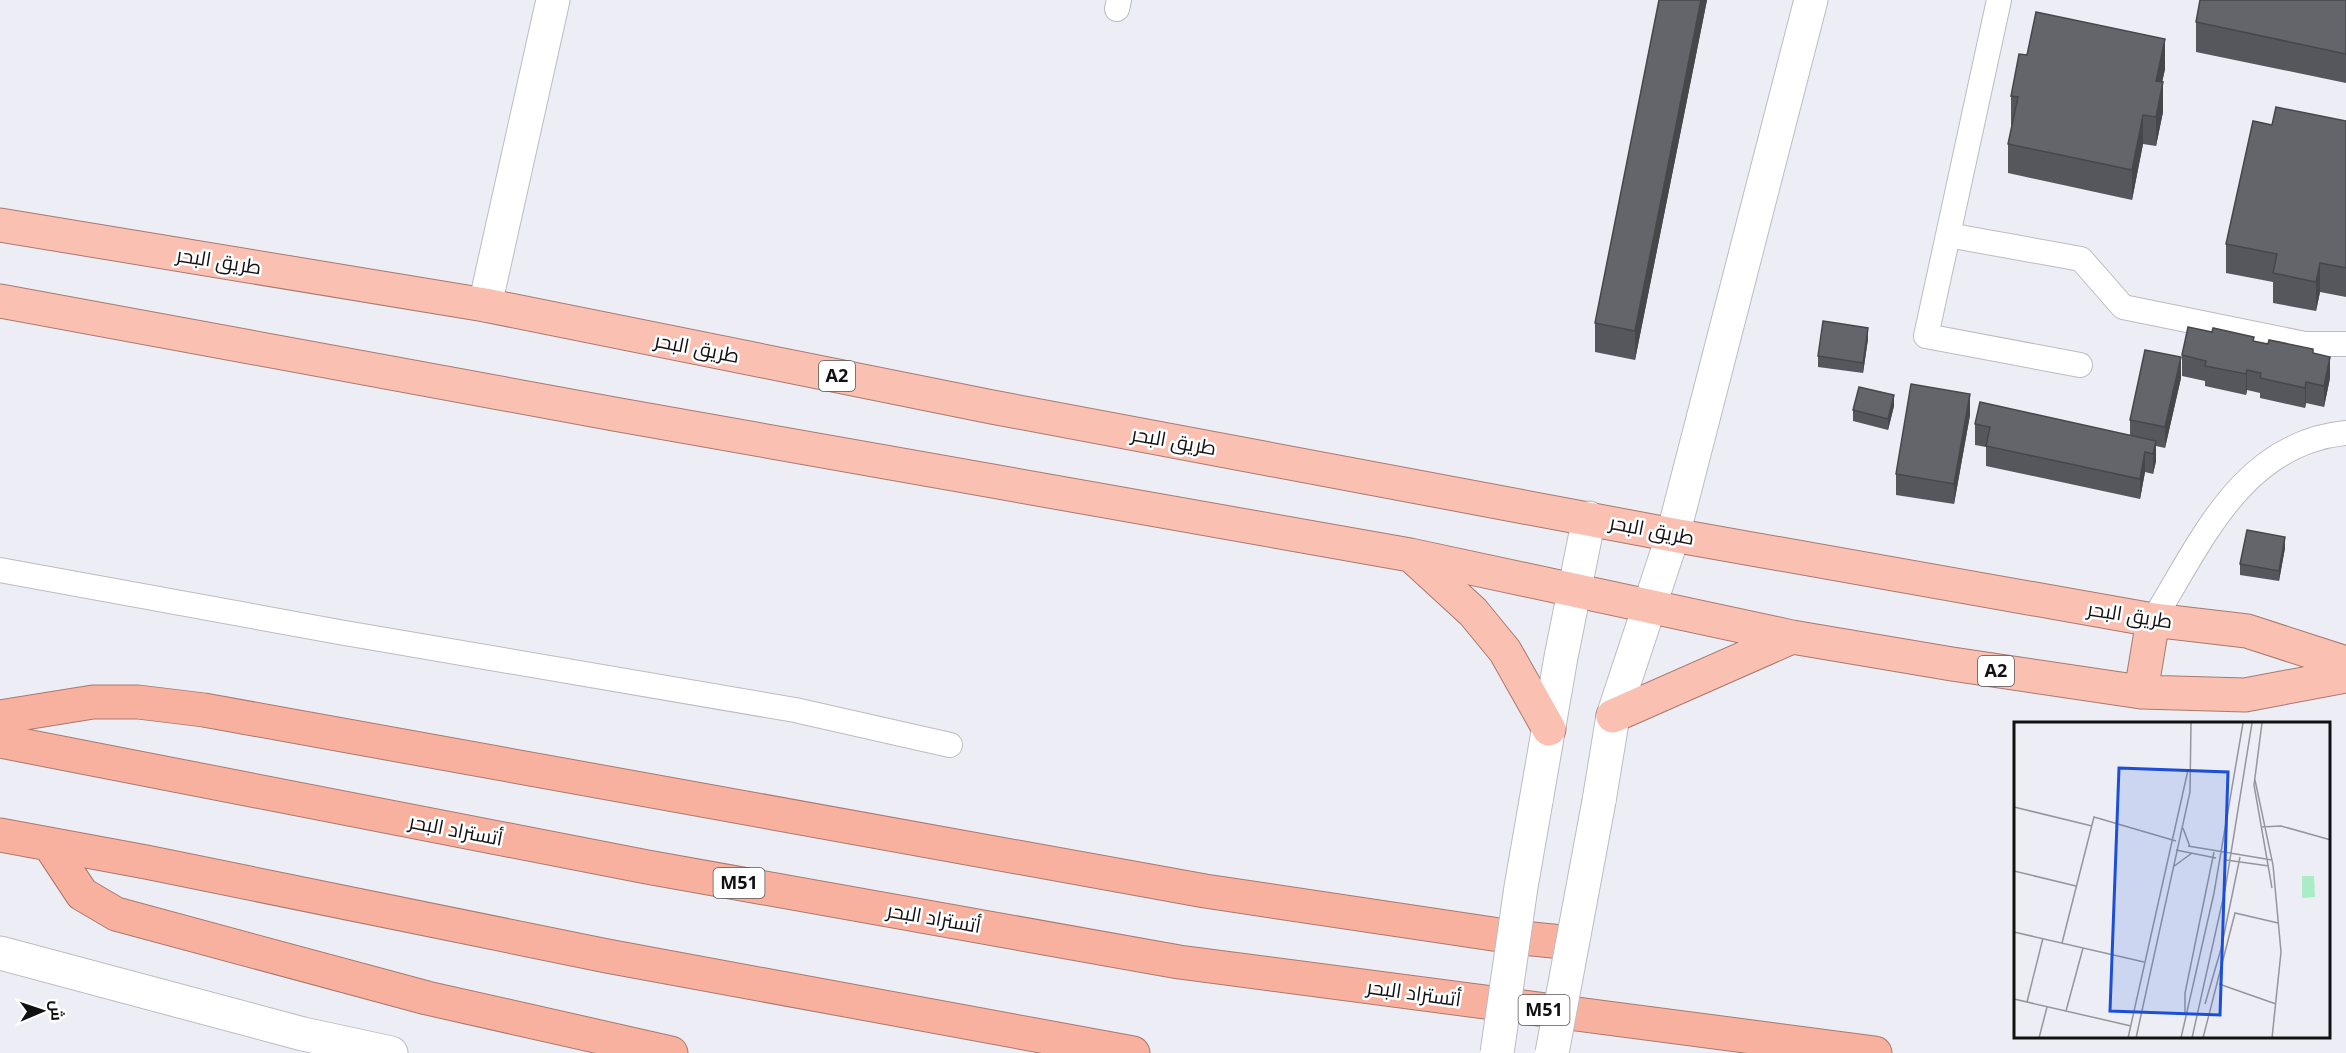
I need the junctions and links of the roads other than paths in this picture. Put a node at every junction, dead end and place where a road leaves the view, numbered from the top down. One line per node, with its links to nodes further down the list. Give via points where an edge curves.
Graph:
1 (553, 0): 7 (street)
2 (1811, 0): 12 (street)
3 (1999, 0): 5 (lane)
4 (0, 225): 7 (highway, طريق البحر / A2)
5 (1948, 235): 8 (lane, via 2081,259 2123,307 2305,344); 9 (lane, via 1926,336)
6 (0, 301): 13 (highway, A2)
7 (485, 305): 11 (highway, طريق البحر / A2, via 992,407)
8 (2346, 344)
9 (2080, 365)
10 (2346, 433): 17 (lane, via 2296,445 2252,474 2223,505)
11 (1589, 518): 12 (highway, طريق البحر / A2); 15 (street)
12 (1673, 535): 16 (street); 17 (highway, طريق البحر / A2)
13 (1410, 555): 15 (highway, A2); 24 (highway, via 1473,612 1504,651)
14 (0, 570): 26 (lane, via 795,710)
15 (1574, 592): 16 (highway, A2); 24 (street)
16 (1649, 607): 18 (highway, A2); 22 (street)
17 (2153, 620): 19 (highway, طريق البحر / A2, via 2247,632); 21 (highway)
18 (1792, 637): 21 (highway, A2); 22 (highway)
19 (2346, 663)
20 (2346, 676): 21 (highway, A2, via 2245,695)
21 (2141, 692)
22 (1612, 716): 30 (street, bridge)
23 (0, 717): 29 (highway, via 93,702 138,702 204,710 1193,889)
24 (1549, 729): 29 (street, bridge)
25 (0, 741): 38 (highway, أتستراد البحر / M51, via 647,867 1179,962)
26 (950, 745)
27 (0, 835): 28 (highway)
28 (49, 844): 34 (highway, via 82,894 116,914 427,998); 35 (highway, via 607,956)
29 (1513, 937): 30 (highway); 36 (street, bridge)
30 (1572, 943): 37 (street, bridge)
31 (0, 953): 32 (street)
32 (300, 1044): 33 (street)
33 (391, 1053)
34 (672, 1053)
35 (1133, 1053)
36 (1497, 1053)
37 (1552, 1053)
38 (1875, 1053)

